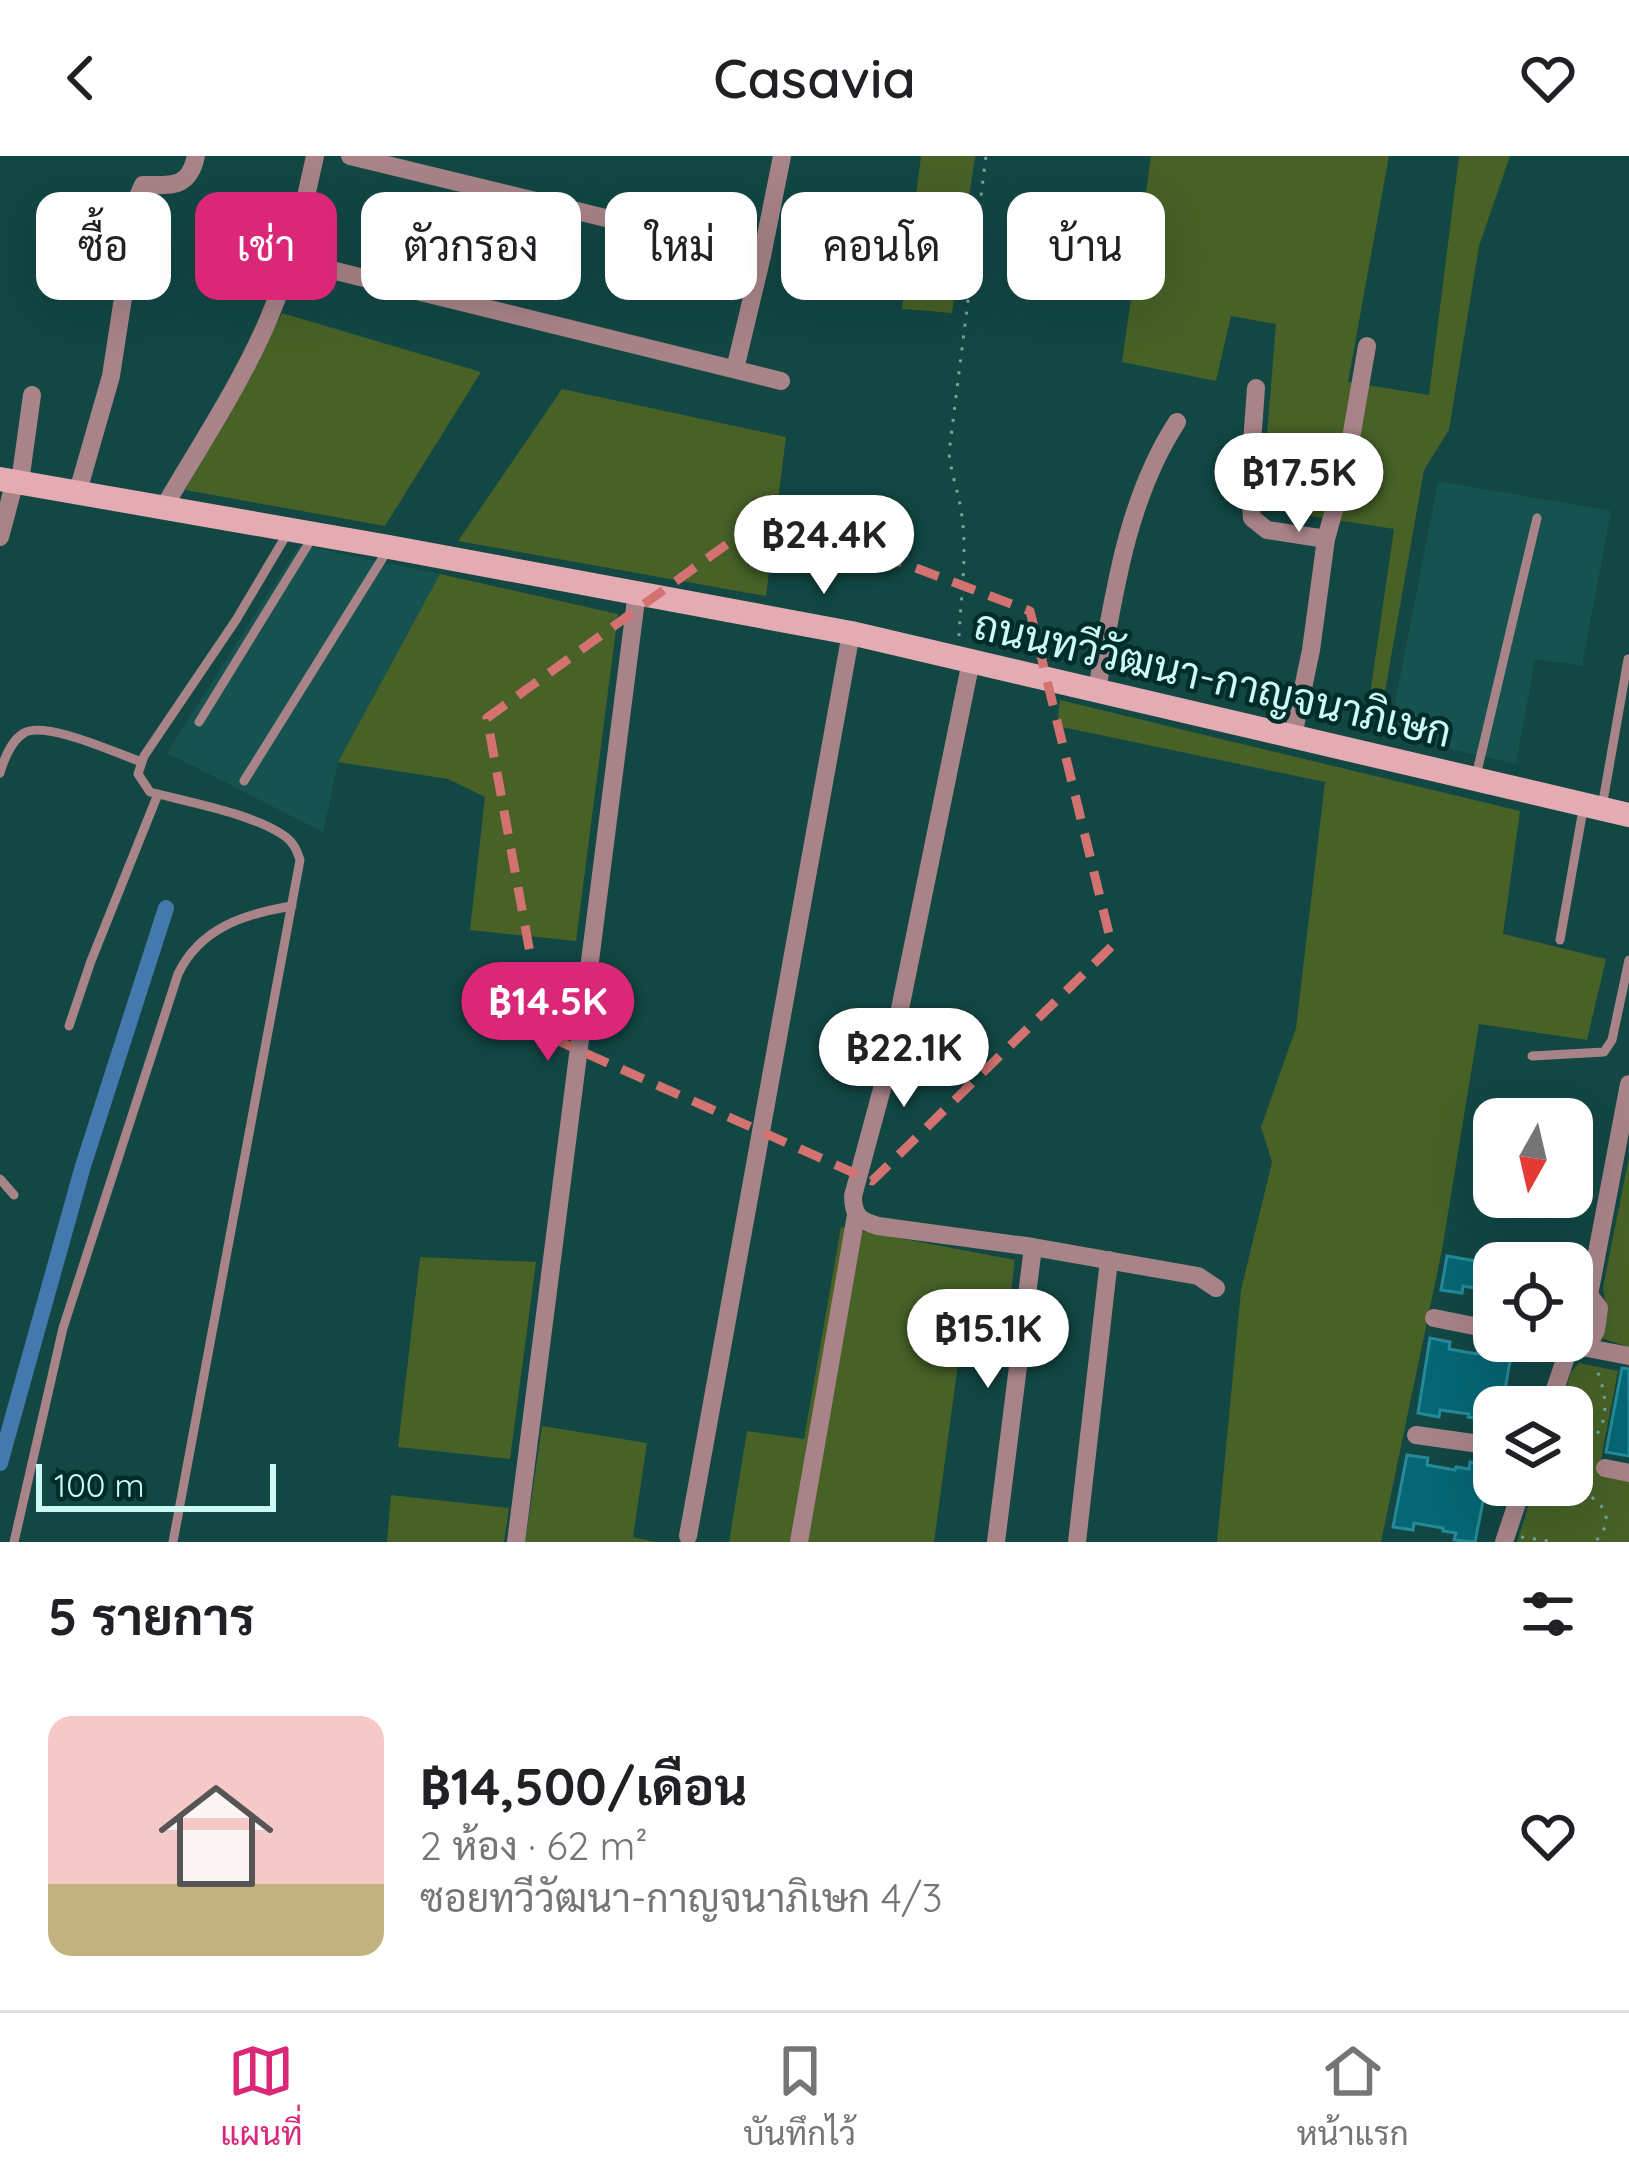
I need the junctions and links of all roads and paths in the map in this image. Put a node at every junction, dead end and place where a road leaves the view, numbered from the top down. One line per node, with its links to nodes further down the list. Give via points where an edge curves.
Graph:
1 (196, 156): 17 (street, via 186,179 143,184 139,194 111,376)
2 (314, 156): 6 (street)
3 (350, 156): 7 (street)
4 (782, 156): 7 (street)
5 (986, 156): 26 (path, via 949,453 962,511)
6 (306, 192)
7 (762, 256): 11 (street)
8 (337, 271): 11 (street)
9 (275, 300): 18 (street, via 252,356)
10 (1367, 346): 22 (street)
11 (734, 368): 12 (street)
12 (781, 381)
13 (1256, 388): 22 (street, via 1252,518 1267,530)
14 (32, 395): 16 (street)
15 (1177, 422): 28 (street, via 1142,485)
16 (12, 481): 17 (street, ถนนทวีวัฒนา-กาญจนาภิเษก); 21 (street)
17 (78, 491): 18 (street, ถนนทวีวัฒนา-กาญจนาภิเษก)
18 (164, 507): 20 (street, ถนนทวีวัฒนา-กาญจนาภิเษก)
19 (1537, 518): 33 (lane)
20 (302, 532): 23 (street, ถนนทวีวัฒนา-กาญจนาภิเษก); 29 (lane); 31 (lane)
21 (0, 537)
22 (1325, 539): 30 (street)
23 (389, 547): 24 (street, ถนนทวีวัฒนา-กาญจนาภิเษก); 34 (lane)
24 (637, 592): 25 (street, ถนนทวีวัฒนา-กาญจนาภิเษก); 69 (street)
25 (850, 633): 26 (street, ถนนทวีวัฒนา-กาญจนาภิเษก); 65 (street)
26 (964, 659): 28 (street, ถนนทวีวัฒนา-กาญจนาภิเษก); 46 (street, via 889,1063 853,1196)
27 (1628, 659): 36 (lane)
28 (1097, 690): 30 (street, ถนนทวีวัฒนา-กาญจนาภิเษก)
29 (199, 722)
30 (1293, 736): 33 (street, ถนนทวีวัฒนา-กาญจนาภิเษก)
31 (142, 762): 32 (lane, via 34,729 20,734); 35 (lane, via 138,774)
32 (0, 772)
33 (1475, 779): 36 (street, ถนนทวีวัฒนา-กาญจนาภิเษก)
34 (244, 781)
35 (158, 794): 38 (lane, via 285,836 300,860); 41 (lane)
36 (1593, 806): 37 (street, ถนนทวีวัฒนา-กาญจนาภิเษก); 39 (lane)
37 (1629, 815)
38 (292, 906): 67 (lane, via 250,913 217,930 188,952 178,974 63,1328); 68 (lane)
39 (1560, 940)
40 (1629, 960): 42 (lane, via 1604,1052)
41 (69, 1026)
42 (1532, 1056)
43 (1629, 1084): 47 (street)
44 (0, 1179): 45 (lane)
45 (14, 1195)
46 (856, 1215): 48 (street, via 878,1226); 70 (street)
47 (1593, 1245)
48 (1033, 1247): 49 (street); 71 (street)
49 (1109, 1260): 50 (street, via 1198,1276); 72 (street)
50 (1216, 1288)
51 (1593, 1305): 54 (street)
52 (1434, 1318): 53 (street)
53 (1473, 1326)
54 (1593, 1331)
55 (1593, 1350): 56 (street)
56 (1629, 1357)
57 (1585, 1362): 59 (path, via 1600,1376 1605,1397)
58 (1416, 1435): 60 (street)
59 (1593, 1440)
60 (1473, 1444)
61 (1605, 1468): 62 (street)
62 (1629, 1473)
63 (1593, 1496): 74 (path, via 1606,1521)
64 (1516, 1506): 66 (street)
65 (688, 1536)
66 (1506, 1538): 73 (path)
67 (14, 1542)
68 (173, 1542)
69 (515, 1542)
70 (799, 1542)
71 (996, 1542)
72 (1077, 1542)
73 (1555, 1542)
74 (1594, 1542)

